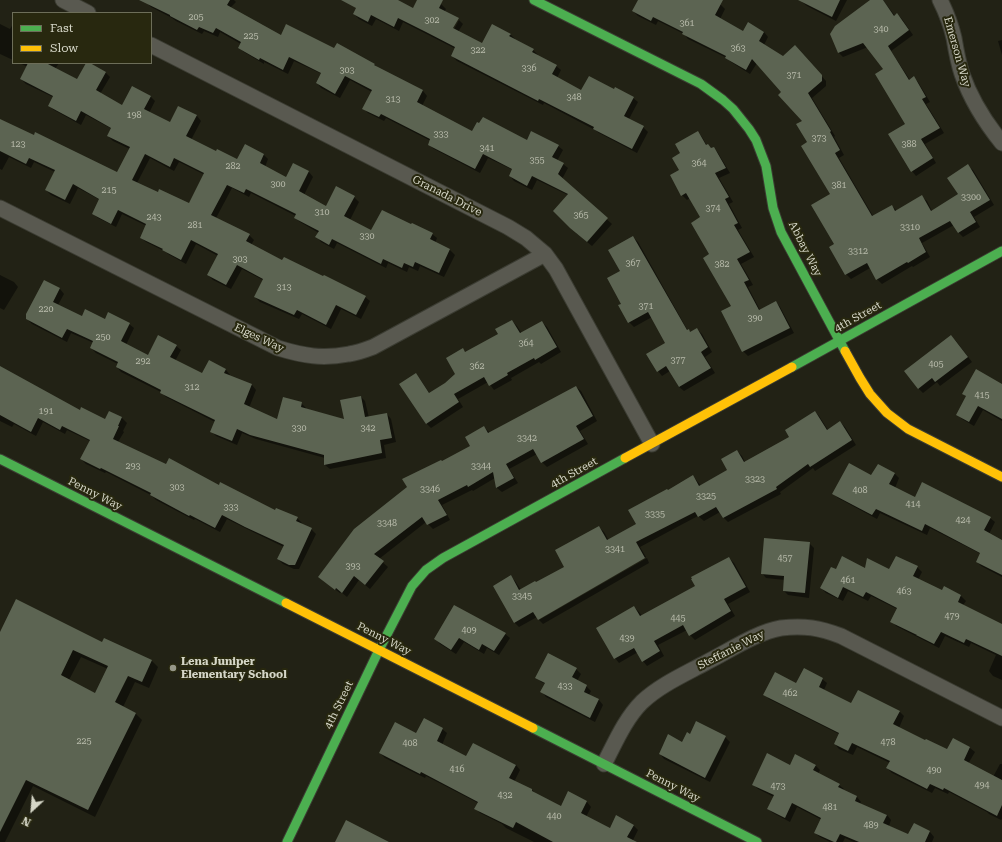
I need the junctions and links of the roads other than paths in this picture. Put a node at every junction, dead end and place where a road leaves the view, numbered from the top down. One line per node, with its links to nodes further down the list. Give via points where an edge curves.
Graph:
1 (63, 0): 4 (street)
2 (534, 0): 10 (street, Abbay Way, via 701,84 731,106 759,145 767,167 773,208 781,232)
3 (940, 0): 6 (street, Emerson Way, via 972,98)
4 (86, 12)
5 (152, 46): 9 (street, Granada Drive, via 508,227)
6 (1002, 143)
7 (0, 208): 9 (street, Elges Way, via 278,348 300,355 326,357 351,354 373,347)
8 (1002, 251): 10 (street, 4th Street)
9 (545, 254): 11 (street, Granada Drive, via 556,269)
10 (840, 341): 11 (street, 4th Street); 13 (street, Abbay Way, via 870,394 887,413 908,429)
11 (652, 444): 14 (street, 4th Street, via 443,558 426,570 412,586)
12 (0, 459): 14 (street, Penny Way)
13 (1002, 477)
14 (379, 650): 16 (street, Penny Way); 17 (street, 4th Street)
15 (1002, 718): 16 (street, Steffanie Way, via 841,636 822,629 802,626 780,628 759,634 661,687 642,702 628,720)
16 (604, 764): 18 (street, Penny Way)
17 (287, 842)
18 (757, 842)

